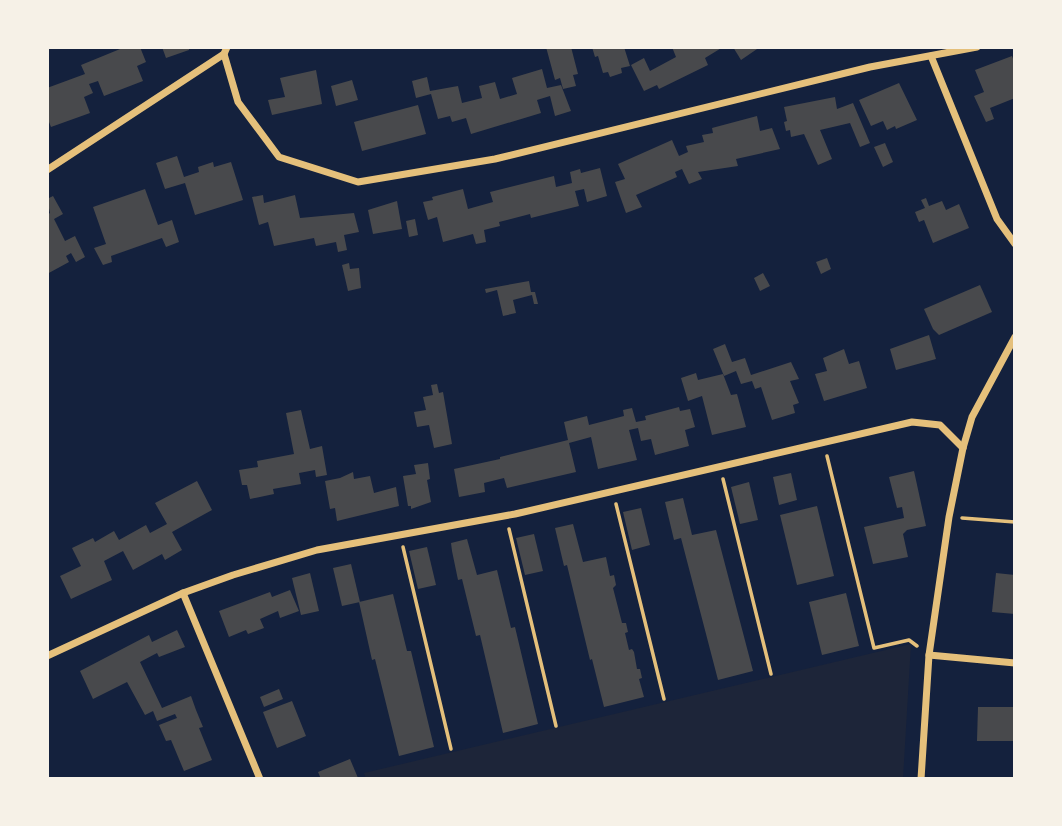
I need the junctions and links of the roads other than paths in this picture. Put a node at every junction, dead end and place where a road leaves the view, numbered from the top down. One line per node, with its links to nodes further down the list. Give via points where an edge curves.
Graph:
1 (977, 47): 3 (street)
2 (226, 51): 3 (street, via 238,102 279,157 358,182 495,159); 4 (street)
3 (931, 56): 5 (street, via 998,219)
4 (47, 170)
5 (1015, 244)
6 (1015, 337): 7 (street, via 972,417)
7 (963, 448): 8 (street, via 940,425 912,422 506,516 317,550); 9 (street)
8 (183, 593): 10 (street); 12 (street)
9 (929, 655): 11 (street); 13 (street)
10 (47, 656)
11 (1015, 663)
12 (260, 779)
13 (921, 779)

